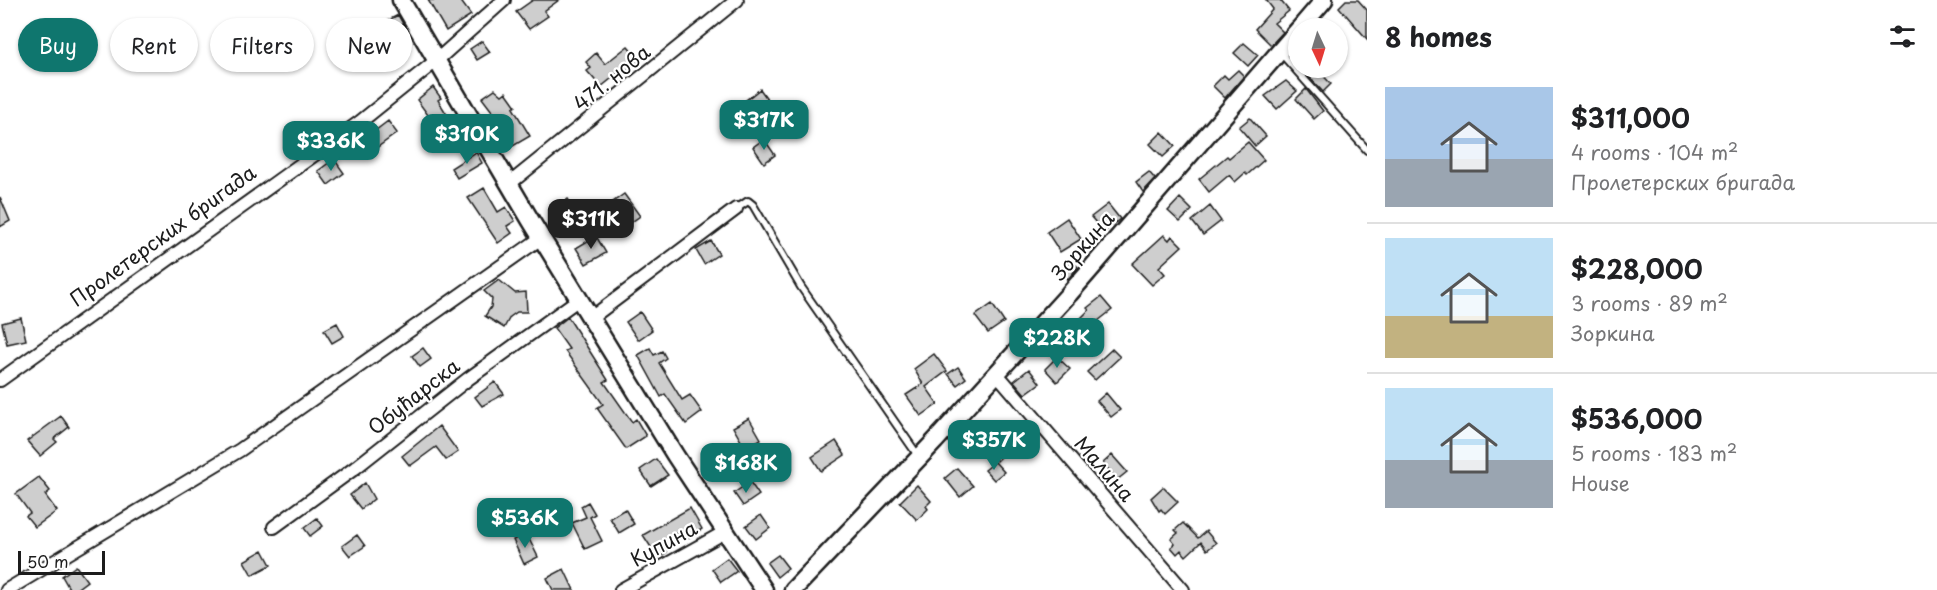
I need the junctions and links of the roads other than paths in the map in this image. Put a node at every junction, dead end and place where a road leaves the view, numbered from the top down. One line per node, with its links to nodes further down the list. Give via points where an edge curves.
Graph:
1 (401, 0): 8 (street)
2 (504, 0): 8 (street, Пролетерских бригада)
3 (737, 0): 10 (street, 471. нова)
4 (1324, 0): 5 (street, Зоркина)
5 (1308, 18)
6 (1288, 42): 7 (street, Зоркина)
7 (1280, 52): 9 (lane); 15 (street, Зоркина)
8 (437, 60): 10 (street); 16 (street, Пролетерских бригада, via 360,122)
9 (1367, 150)
10 (509, 184): 12 (street)
11 (736, 209): 14 (street); 17 (lane, via 748,201 753,205 801,287)
12 (541, 238): 13 (street); 20 (street, via 240,450)
13 (579, 299): 14 (street); 18 (street, Обућарска)
14 (591, 318): 19 (street)
15 (997, 374): 17 (street, Зоркина); 24 (street, Малина)
16 (0, 380)
17 (920, 458): 23 (street, Зоркина)
18 (274, 527)
19 (726, 532): 21 (street, Купина); 22 (street)
20 (7, 590)
21 (621, 590)
22 (764, 590)
23 (793, 590)
24 (1183, 590)

